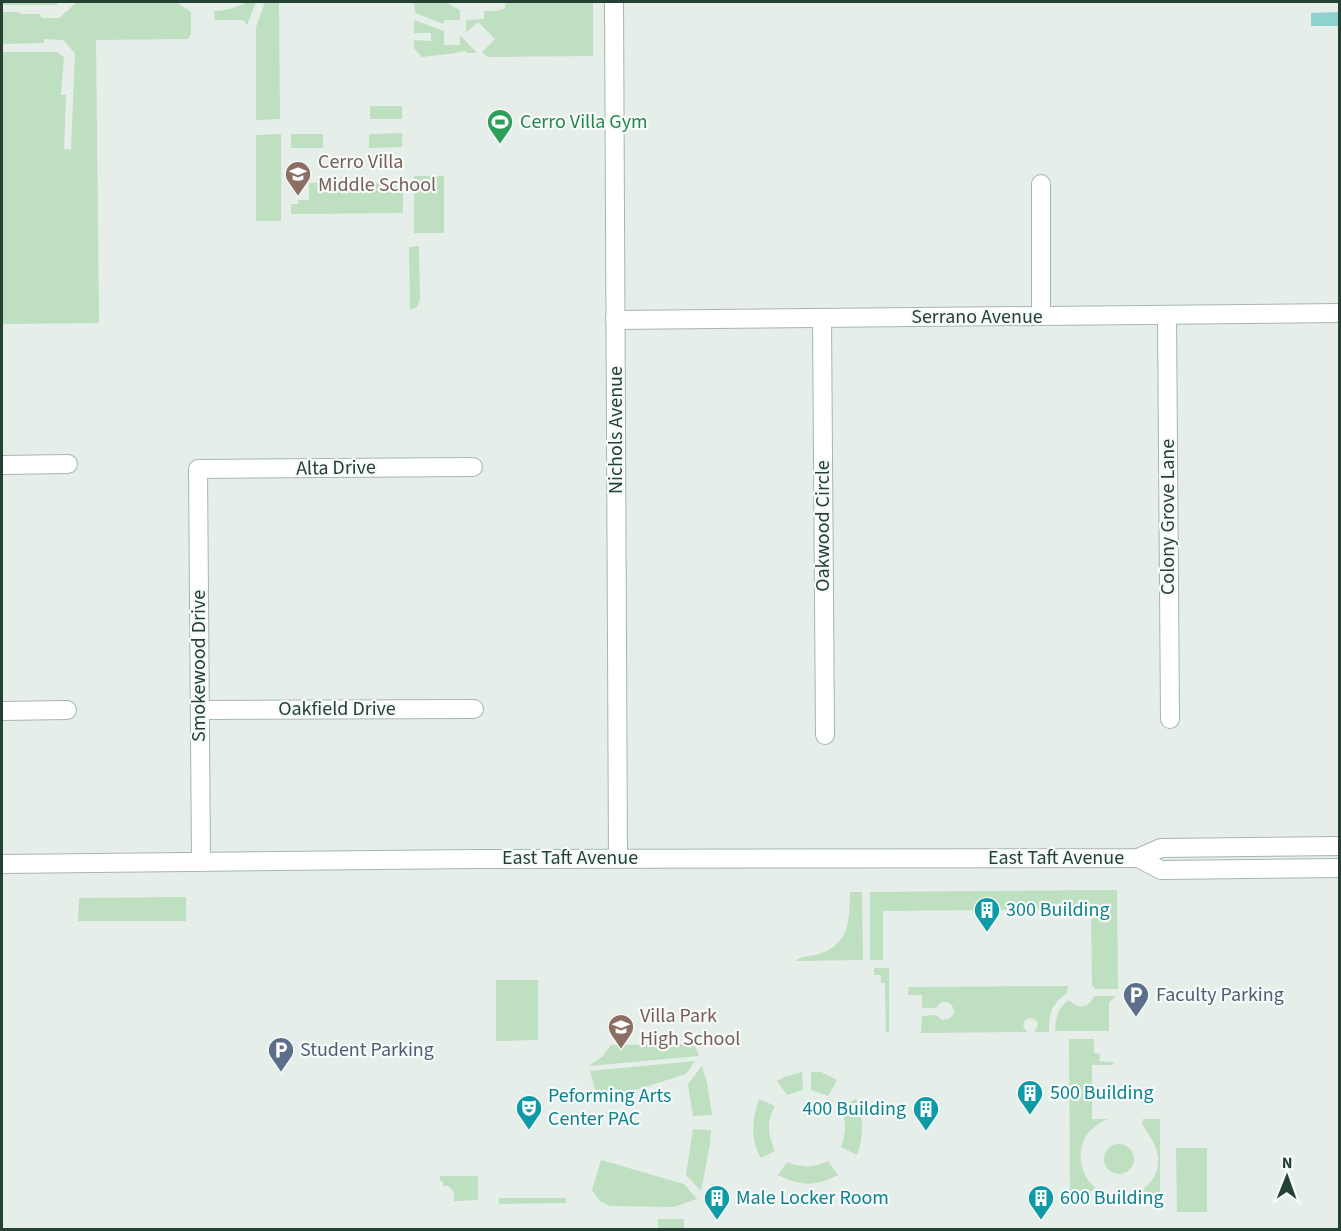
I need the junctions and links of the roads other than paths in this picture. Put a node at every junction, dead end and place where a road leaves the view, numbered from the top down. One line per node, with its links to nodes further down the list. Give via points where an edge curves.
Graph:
1 (614, 2): 7 (street, Nichols Avenue)
2 (1041, 184): 5 (street)
3 (1340, 313): 4 (street, Serrano Avenue)
4 (1167, 315): 5 (street, Serrano Avenue); 16 (street, Colony Grove Lane)
5 (1041, 316): 6 (street, Serrano Avenue)
6 (822, 318): 7 (street, Serrano Avenue); 17 (street, Oakwood Circle)
7 (615, 320): 19 (street, Nichols Avenue)
8 (68, 464): 9 (street)
9 (2, 465)
10 (473, 467): 11 (street, Alta Drive)
11 (198, 469): 14 (street, Smokewood Drive)
12 (474, 709): 14 (street, Oakfield Drive)
13 (67, 710): 15 (street)
14 (200, 710): 21 (street, Smokewood Drive)
15 (2, 711)
16 (1170, 719)
17 (825, 735)
18 (1340, 846): 20 (street, East Taft Avenue, via 1161,848)
19 (618, 858): 20 (street, East Taft Avenue); 21 (street, East Taft Avenue)
20 (1138, 858): 23 (street, East Taft Avenue, via 1161,870)
21 (201, 862): 22 (street, East Taft Avenue)
22 (2, 864)
23 (1340, 868)

